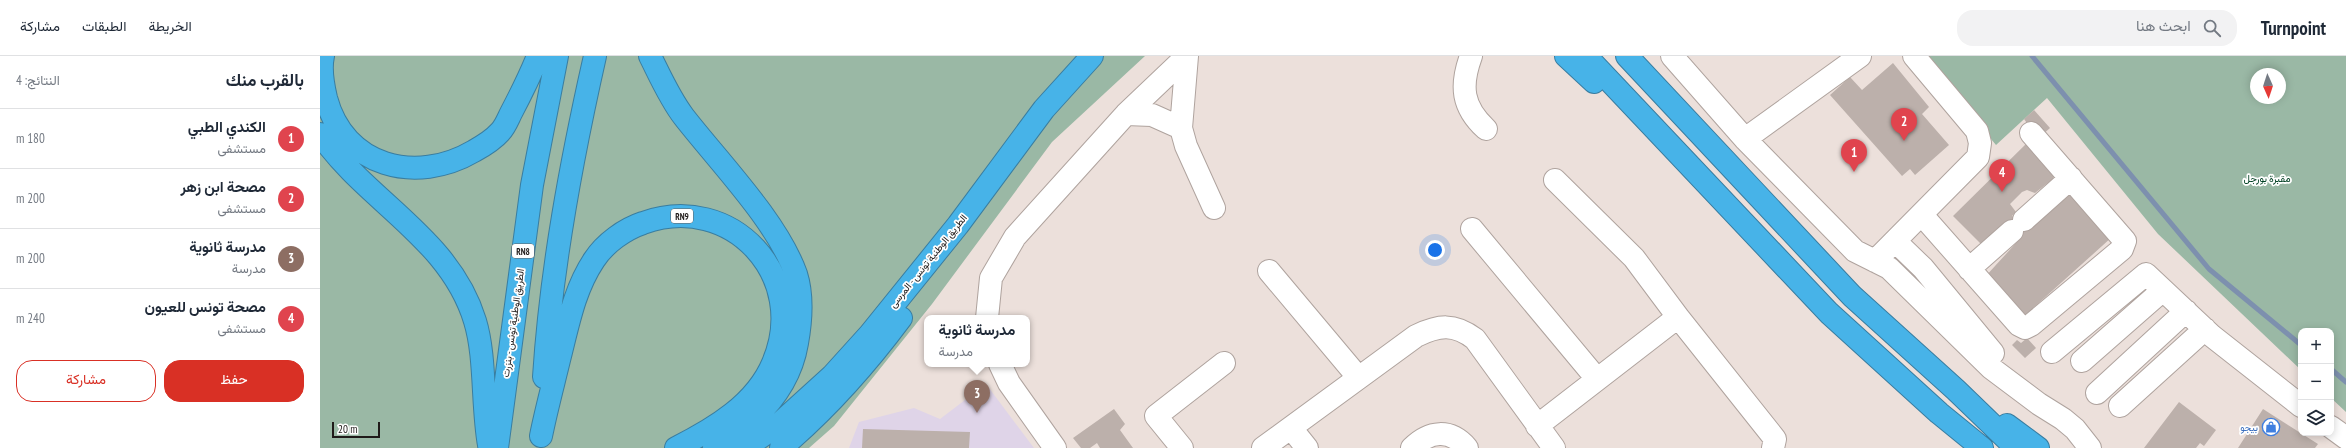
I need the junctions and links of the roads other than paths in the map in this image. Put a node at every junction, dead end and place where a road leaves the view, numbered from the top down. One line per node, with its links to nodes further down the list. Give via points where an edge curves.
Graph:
1 (323, 56): 2 (highway, via 324,88 329,109 341,132 360,151 405,169 435,168 466,156 501,131 526,86)
2 (538, 56)
3 (558, 56): 58 (highway, الطريق الوطنية تونس - بنزرت / RN8, via 532,185)
4 (595, 56): 55 (highway, via 567,193 552,293)
5 (650, 56): 60 (highway, via 683,115 784,248 796,275 801,304 800,331 795,357 784,383 770,403 751,422)
6 (1092, 56): 28 (highway, الطريق الوطنية تونس - المرسى, via 1027,131)
7 (1187, 56): 17 (street); 18 (street)
8 (1470, 56): 19 (street, via 1464,86 1467,106 1474,118)
9 (1566, 56): 23 (highway, via 1652,137)
10 (1586, 56): 23 (highway)
11 (1627, 56): 16 (highway)
12 (1645, 56): 16 (highway)
13 (1672, 56): 22 (street)
14 (1860, 56): 22 (street)
15 (1914, 56): 27 (street, via 1977,131 1980,143 1978,157)
16 (1666, 97): 45 (highway, via 1852,296)
17 (1126, 114): 18 (street, via 1152,116); 36 (street, via 1015,237 991,278)
18 (1181, 128): 26 (street, via 1186,146)
19 (1486, 129)
20 (2031, 133): 24 (street)
21 (320, 134): 57 (highway, via 334,155 425,239 444,260 464,291 475,322)
22 (1745, 139): 31 (street, via 1855,251)
23 (1696, 171): 50 (highway, via 1829,313)
24 (2071, 178): 32 (street); 32 (street, via 2124,238 2125,244 2122,249 2028,327 2019,325)
25 (1555, 180): 37 (street, via 1634,258)
26 (1214, 208)
27 (1922, 216): 30 (street); 32 (street)
28 (958, 225): 61 (highway, الطريق الوطنية تونس - المرسى, via 870,334 832,376 778,425); 62 (highway, via 917,296 881,345 844,388)
29 (1472, 229): 44 (street)
30 (1896, 242): 31 (street); 47 (street, via 1922,268)
31 (1875, 261): 47 (street, via 1889,268 1991,368)
32 (1969, 269)
33 (1269, 271): 43 (street)
34 (2163, 290): 35 (street); 39 (street, via 2146,274); 40 (street)
35 (2186, 311): 38 (street); 46 (street)
36 (987, 315)
37 (1678, 317): 44 (street); 70 (street, via 1775,439)
38 (2205, 329): 48 (street); 49 (street)
39 (2052, 352)
40 (2082, 362)
41 (1224, 364): 64 (street, via 1156,416)
42 (1002, 367): 63 (street)
43 (1358, 377): 51 (street, via 1429,329 1462,329 1475,339); 52 (street)
44 (1597, 379): 51 (street)
45 (1956, 390): 73 (highway); 74 (highway)
46 (2097, 393)
47 (2026, 394): 56 (street, via 2063,418)
48 (2298, 404)
49 (2120, 406)
50 (1939, 413): 71 (highway); 72 (highway)
51 (1537, 426): 69 (street)
52 (1291, 428): 65 (street); 66 (street)
53 (2334, 429): 54 (street)
54 (2346, 438)
55 (540, 442): 59 (highway, RN9, via 566,329 579,288 594,258 612,240 632,227 656,218 680,215 708,218 745,237 760,253 772,274 779,295 781,317 780,339 773,363 760,386 718,425)
56 (2085, 445)
57 (490, 448)
58 (497, 448)
59 (676, 448)
60 (714, 448)
61 (745, 448)
62 (781, 448)
63 (1054, 448)
64 (1182, 448)
65 (1263, 448)
66 (1307, 448)
67 (1412, 448): 68 (street, via 1422,438 1441,433 1452,435)
68 (1467, 448)
69 (1554, 448)
70 (1773, 448)
71 (1966, 448)
72 (1982, 448)
73 (2016, 448)
74 (2038, 448)

